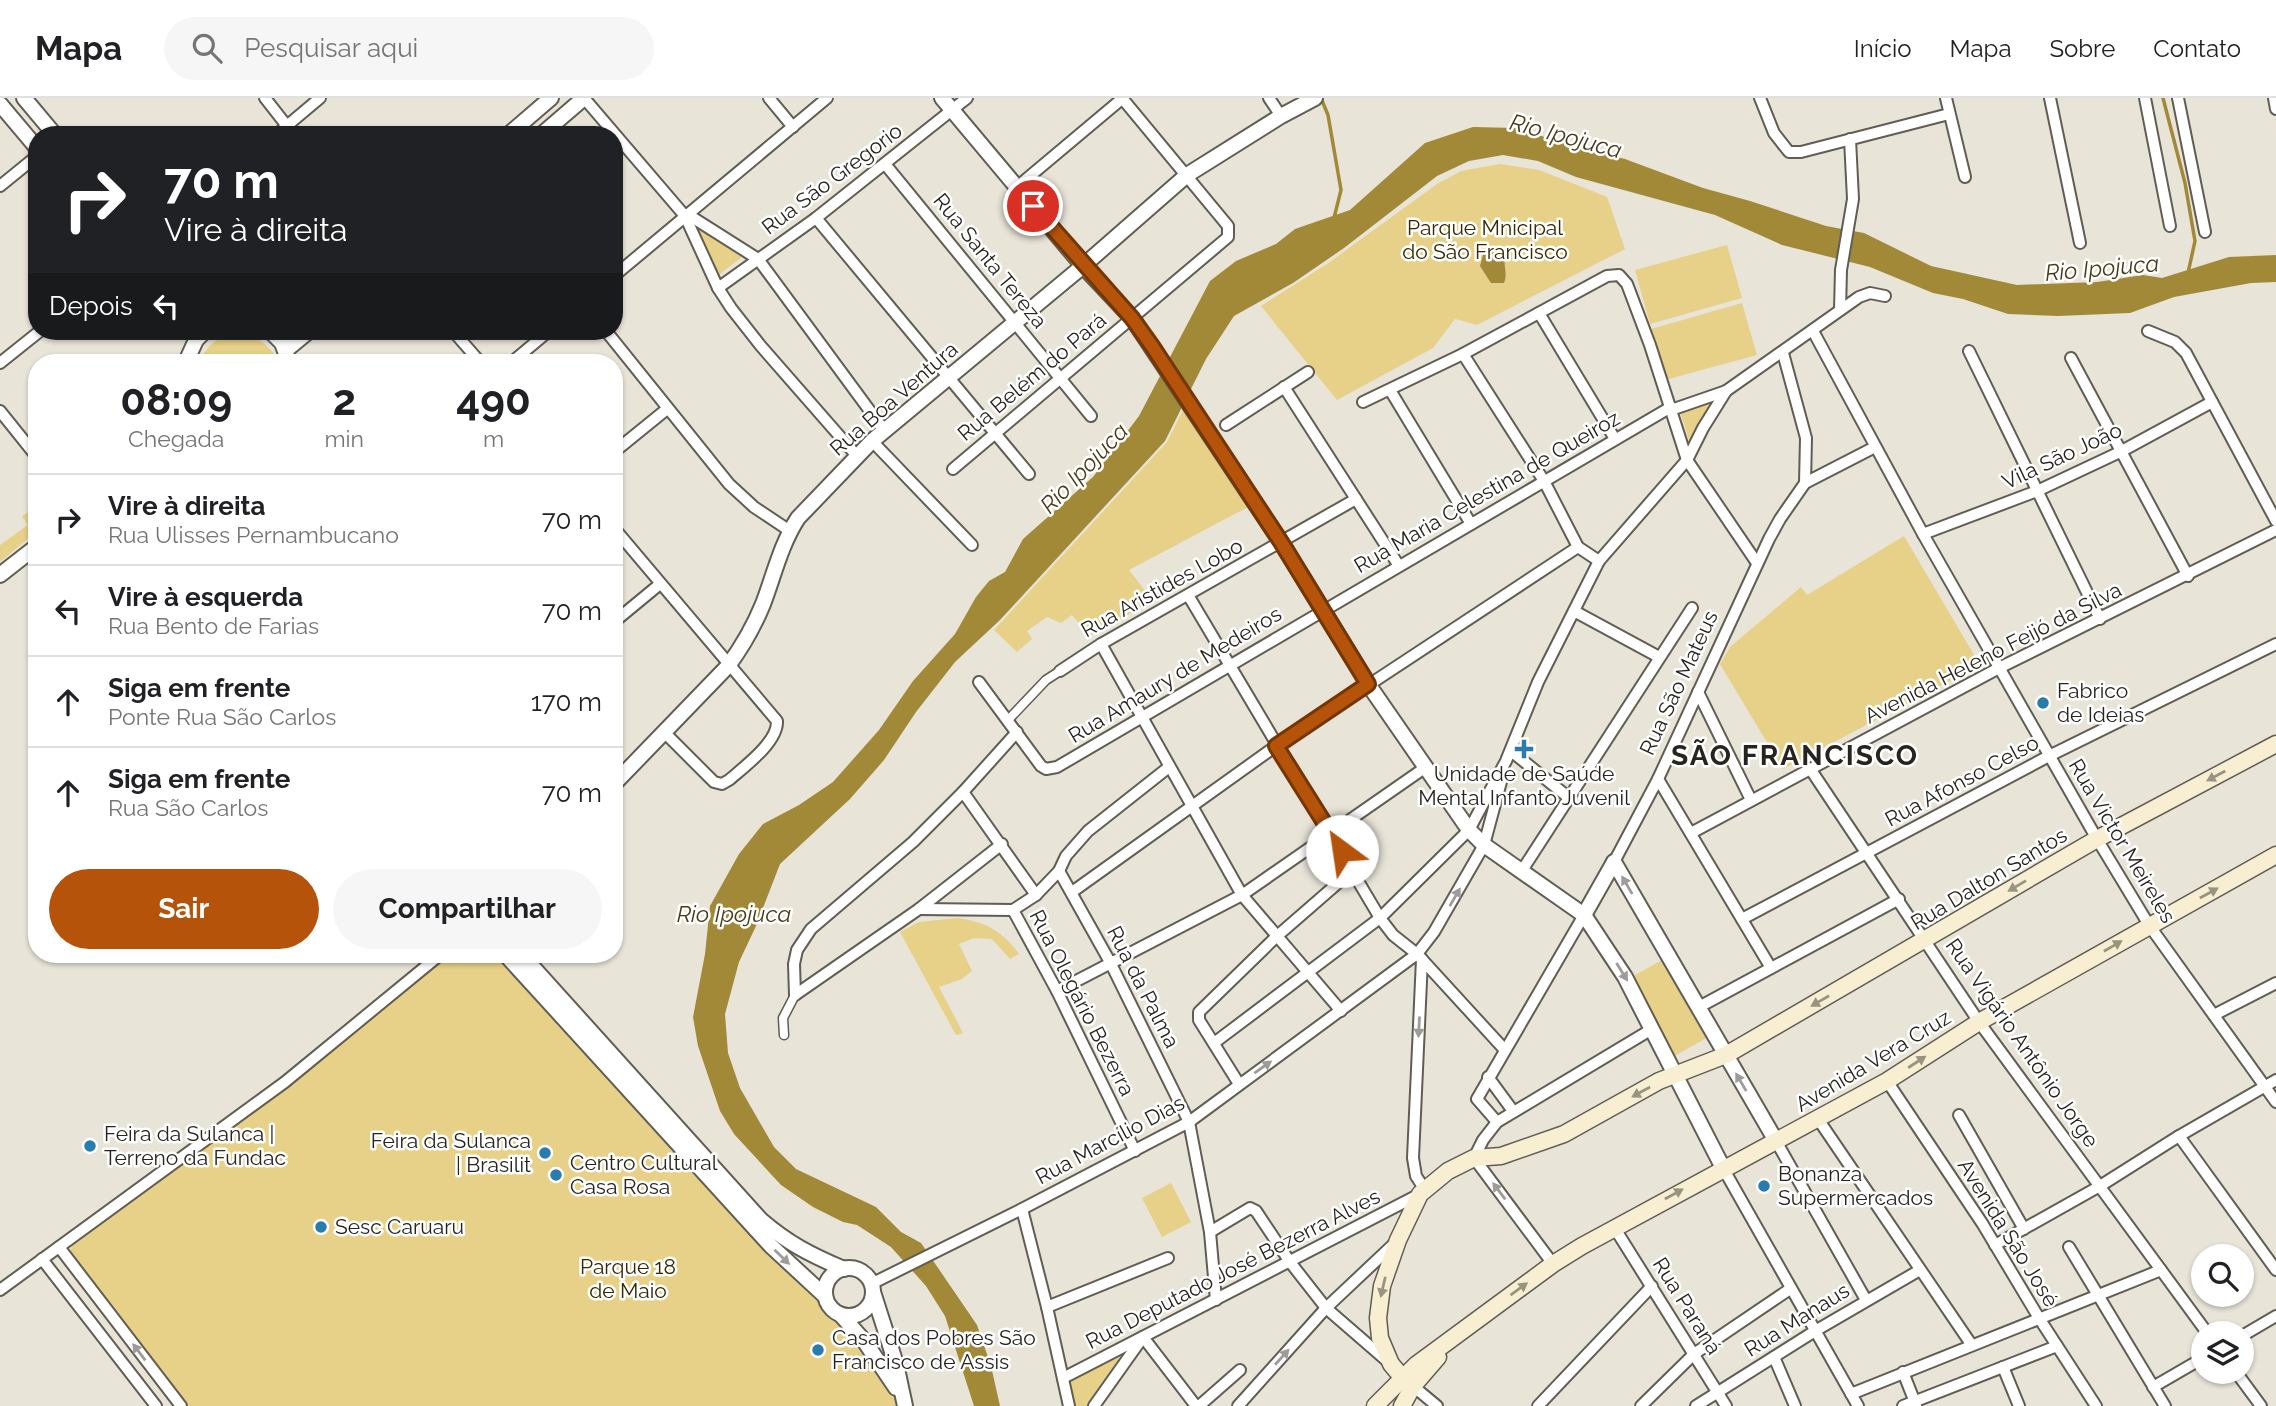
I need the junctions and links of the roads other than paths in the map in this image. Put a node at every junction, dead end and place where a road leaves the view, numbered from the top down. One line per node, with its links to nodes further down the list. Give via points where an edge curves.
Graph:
1 (24, 98): 24 (street)
2 (265, 98): 25 (street)
3 (320, 98): 26 (street)
4 (551, 98): 27 (street)
5 (584, 98): 28 (street); 29 (street)
6 (769, 98): 30 (street)
7 (827, 98): 30 (street)
8 (942, 98): 21 (street)
9 (967, 98): 21 (street, Rua São Gregorio)
10 (1123, 98): 36 (street); 39 (street)
11 (1269, 98): 23 (street)
12 (1760, 98): 32 (street, via 1773,133 1789,152)
13 (1946, 98): 22 (street)
14 (2050, 98): 44 (street)
15 (2145, 98): 42 (street)
16 (2178, 98): 43 (street)
17 (2274, 98): 20 (street)
18 (1311, 100): 23 (street, Rua Boa Ventura)
19 (0, 104): 31 (street)
20 (2276, 109)
21 (952, 110): 35 (street, Rua São Gregorio); 39 (street)
22 (1949, 114): 32 (street); 37 (street)
23 (1281, 116): 36 (street, Rua Boa Ventura)
24 (47, 126)
25 (287, 126)
26 (294, 126)
27 (518, 126)
28 (551, 126)
29 (608, 126)
30 (793, 127): 40 (street)
31 (28, 137)
32 (1850, 139): 50 (street, via 1853,199 1841,270)
33 (623, 143): 40 (street)
34 (28, 163): 38 (street)
35 (885, 164): 41 (street, Rua São Gregorio); 53 (street, Rua Santa Tereza)
36 (1187, 175): 46 (street, Rua Boa Ventura); 52 (street, Rua Belém do Pará, via 1229,232 1224,243)
37 (1965, 177)
38 (0, 186)
39 (1017, 187): 46 (street)
40 (686, 215): 45 (street); 47 (street); 48 (street)
41 (816, 218): 45 (street, Rua São Gregorio); 70 (street)
42 (2170, 226)
43 (2205, 232)
44 (2080, 243)
45 (758, 259): 48 (street, Rua São Gregorio); 82 (street)
46 (1083, 266): 52 (street); 53 (street, Rua Boa Ventura)
47 (623, 268)
48 (718, 288): 90 (street, via 760,345)
49 (1885, 296): 50 (street, via 1866,295)
50 (1840, 310): 54 (street)
51 (1539, 313): 66 (street); 78 (street, via 1607,276 1619,275 1627,284); 84 (street)
52 (1132, 318): 71 (street, Rua Belém do Pará); 104 (street)
53 (1015, 323): 70 (street, Rua Boa Ventura); 71 (street, Rua Santa Tereza)
54 (1813, 331): 62 (street); 88 (street, Rua Victor Meireles)
55 (2148, 331): 76 (street, via 2175,342 2186,353)
56 (29, 340): 68 (street)
57 (301, 340): 63 (street)
58 (461, 340): 64 (street)
59 (539, 340): 65 (street)
60 (613, 340): 77 (street)
61 (1969, 351): 96 (street)
62 (1783, 353): 74 (street); 95 (street, via 1806,438)
63 (289, 354)
64 (473, 354)
65 (522, 354)
66 (1463, 354): 73 (street); 94 (street)
67 (2071, 358): 89 (street)
68 (0, 363)
69 (1308, 372): 72 (street)
70 (950, 377): 82 (street, Rua Boa Ventura); 83 (street)
71 (1062, 380): 80 (street, Rua Santa Tereza); 83 (street, Rua Belém do Pará)
72 (1284, 387): 81 (street); 97 (street)
73 (1390, 390): 75 (street); 99 (street)
74 (1726, 391): 78 (street, Rua Maria Celestina de Queiroz); 91 (street)
75 (1363, 401)
76 (2212, 402): 89 (street, Vila São João); 98 (street)
77 (667, 409): 86 (street); 101 (street, via 729,484 754,508)
78 (1671, 409): 84 (street, Rua Maria Celestina de Queiroz); 91 (street)
79 (0, 411): 87 (street)
80 (1091, 416)
81 (1227, 425)
82 (884, 430): 85 (street, Rua Boa Ventura)
83 (996, 434): 92 (street, Rua Belém do Pará); 93 (street)
84 (1615, 439): 94 (street, Rua Maria Celestina de Queiroz)
85 (872, 441): 90 (street, Rua Boa Ventura); 105 (street)
86 (623, 445)
87 (28, 446)
88 (1875, 447): 95 (street); 102 (street, Rua Victor Meireles)
89 (2120, 452): 96 (street, Vila São João); 112 (street)
90 (857, 456): 101 (street, Rua Boa Ventura)
91 (1687, 460): 108 (street); 109 (street)
92 (953, 469)
93 (1029, 474)
94 (1544, 481): 99 (street, Rua Maria Celestina de Queiroz); 106 (street)
95 (1805, 484): 109 (street, Rua São Mateus)
96 (2037, 491): 102 (street, Vila São João); 119 (street)
97 (1356, 499): 104 (street, Rua Aristides Lobo); 110 (street)
98 (2276, 521)
99 (1471, 524): 110 (street, Rua Maria Celestina de Queiroz)
100 (2276, 530): 112 (street, Avenida Heleno Feijó da Silva)
101 (790, 531): 124 (street, Rua Boa Ventura, via 762,604)
102 (1923, 534): 125 (street, Rua Victor Meireles)
103 (623, 539): 113 (street)
104 (1281, 542): 114 (street, Rua Aristides Lobo); 116 (street)
105 (972, 545)
106 (1578, 547): 108 (street); 128 (street)
107 (28, 553): 111 (street)
108 (1599, 561): 117 (street)
109 (1757, 564): 129 (street, Rua São Mateus)
110 (1399, 566): 116 (street, Rua Maria Celestina de Queiroz)
111 (0, 575)
112 (2188, 576): 119 (street, Avenida Heleno Feijó da Silva)
113 (660, 584): 118 (street); 124 (street)
114 (1188, 595): 120 (street, Rua Aristides Lobo); 123 (street)
115 (1692, 608): 122 (street)
116 (1323, 609): 123 (street, Rua Amaury de Medeiros); 128 (street)
117 (1574, 611): 122 (street); 136 (street, via 1538,682)
118 (623, 615)
119 (2100, 619): 125 (street, Avenida Heleno Feijó da Silva)
120 (1101, 643): 126 (street, Rua Aristides Lobo); 130 (street)
121 (2276, 643): 137 (street, Rua Afonso Celso)
122 (1659, 657): 144 (street)
123 (1231, 665): 130 (street, Rua Amaury de Medeiros); 135 (street)
124 (728, 666): 133 (street, Rua Boa Ventura); 133 (street, via 777,721 772,740 722,784 714,782)
125 (1999, 668): 137 (street, Rua Victor Meireles); 140 (street, Avenida Heleno Feijó da Silva)
126 (1060, 671): 131 (street)
127 (979, 682): 131 (street)
128 (1368, 684): 135 (street); 139 (street)
129 (1698, 692): 142 (street, Rua São Mateus); 145 (street)
130 (1143, 716): 132 (street, Rua Amaury de Medeiros, via 1057,767 1045,769); 138 (street)
131 (1008, 720): 132 (street)
132 (1017, 732): 143 (street)
133 (665, 733): 141 (street, Rua Boa Ventura)
134 (2276, 744): 150 (main road, Rua Dalton Santos, one-way to 150)
135 (1276, 746): 146 (street); 148 (street)
136 (1509, 756): 144 (street); 147 (street); 152 (street, Rua Marcílio Dias)
137 (2049, 756): 150 (street, Rua Victor Meireles); 153 (street, Rua Afonso Celso)
138 (1169, 767): 146 (street); 157 (street, via 1088,831)
139 (1426, 767): 147 (street); 148 (street)
140 (1811, 770): 145 (street, Avenida Heleno Feijó da Silva); 153 (street, Rua Vigário Antônio Jorge)
141 (623, 775)
142 (1658, 779): 149 (street); 155 (street, Rua São Mateus)
143 (963, 792): 151 (street); 180 (street, via 905,849 811,929 797,950)
144 (1568, 796): 158 (street)
145 (1751, 800): 149 (street, Avenida Heleno Feijó da Silva)
146 (1191, 807): 159 (street); 161 (street)
147 (1469, 830): 152 (street); 166 (street)
148 (1330, 832): 156 (street); 161 (street)
149 (1691, 833): 167 (street)
150 (2097, 839): 168 (street, Rua Victor Meireles); 170 (main road, Rua Dalton Santos, one-way to 170)
151 (1002, 844): 160 (street); 163 (street)
152 (1484, 845): 158 (street); 171 (street, Rua Marcílio Dias, one-way to 152)
153 (1868, 854): 162 (street, Rua Vigário Antônio Jorge); 167 (street, Rua Afonso Celso)
154 (2276, 855): 168 (main road, Avenida Vera Cruz, one-way to 154)
155 (1614, 862): 165 (street, Rua São Mateus); 181 (street, one-way to 155)
156 (1353, 870): 166 (street); 169 (street)
157 (1059, 871): 159 (street, Rua da Palma); 160 (street)
158 (1521, 872): 165 (street)
159 (1072, 892): 172 (street, Rua da Palma)
160 (1036, 895): 164 (street)
161 (1242, 895): 169 (street); 172 (street)
162 (1899, 899): 170 (street, Rua Vigário Antônio Jorge); 176 (street)
163 (919, 909): 164 (street); 180 (street)
164 (1013, 910): 179 (street, Rua Olegário Bezerra)
165 (1584, 915): 185 (street, one-way to 185); 188 (street, Rua São Mateus)
166 (1380, 918): 171 (street); 177 (street)
167 (1742, 919): 176 (street)
168 (2149, 925): 183 (street, Rua Victor Meireles); 184 (main road, Avenida Vera Cruz, one-way to 168)
169 (1276, 937): 177 (street); 187 (street, via 1198,1016)
170 (1926, 940): 184 (street, Rua Vigário Antônio Jorge); 189 (main road, Rua Dalton Santos, one-way to 189)
171 (1420, 956): 182 (street, Rua Marcílio Dias); 188 (street); 208 (street, one-way to 208, via 1413,1158)
172 (1110, 962): 179 (street); 200 (street, Rua da Palma)
173 (430, 963): 215 (street, via 285,1082)
174 (513, 963): 230 (street, one-way to 230, via 771,1246)
175 (529, 963): 221 (street, via 761,1220 785,1241)
176 (1771, 968): 181 (street)
177 (1306, 972): 182 (street); 187 (street)
178 (2276, 983): 183 (street)
179 (1057, 991): 204 (street, Rua Olegário Bezerra)
180 (795, 995): 186 (street, via 783,1018)
181 (1699, 1007): 189 (street)
182 (1341, 1011): 194 (street, Rua Marcílio Dias, one-way to 182)
183 (2214, 1015): 195 (street, Rua Victor Meireles)
184 (1979, 1022): 193 (main road, Avenida Vera Cruz, one-way to 184); 207 (street, Rua Vigário Antônio Jorge)
185 (1652, 1029): 190 (street); 197 (street)
186 (783, 1035)
187 (1214, 1043): 194 (street)
188 (1504, 1049): 191 (street, Rua São Mateus)
189 (1726, 1055): 190 (main road, Rua Dalton Santos); 203 (street, one-way to 189)
190 (1676, 1074): 205 (main road, Rua Dalton Santos, one-way to 205, via 1564,1134 1501,1156); 206 (street)
191 (1488, 1077): 197 (street); 201 (street, Rua São Mateus, via 1477,1099)
192 (2276, 1080): 195 (street)
193 (1886, 1081): 199 (main road, Avenida Vera Cruz); 214 (street, Avenida São José)
194 (1240, 1084): 200 (street, Rua Marcílio Dias)
195 (2265, 1086): 196 (street, Rua Victor Meireles); 202 (street)
196 (2276, 1102)
197 (1513, 1111): 201 (street)
198 (1958, 1115): 211 (street)
199 (1818, 1119): 203 (main road, Avenida Vera Cruz); 222 (street)
200 (1189, 1122): 204 (street, Rua Marcílio Dias); 212 (street, Rua da Palma)
201 (1497, 1122): 205 (street)
202 (2179, 1136): 207 (street); 224 (street)
203 (1776, 1141): 206 (main road, Avenida Vera Cruz); 232 (street)
204 (1135, 1151): 209 (street, Rua Marcílio Dias)
205 (1474, 1158): 208 (main road, via 1448,1171); 220 (street, one-way to 205)
206 (1723, 1168): 210 (main road, Avenida Vera Cruz, one-way to 206); 227 (street)
207 (2100, 1186): 211 (street); 223 (street, Rua Vigário Antônio Jorge)
208 (1423, 1192): 213 (main road); 219 (street, Rua Deputado José Bezerra Alves)
209 (1022, 1209): 226 (street, Rua Marcílio Dias, via 899,1269); 233 (street)
210 (1615, 1227): 220 (main road, Avenida Vera Cruz); 225 (street, Rua Paraná)
211 (2024, 1229): 214 (street)
212 (1210, 1232): 219 (street, via 1250,1208 1262,1218); 231 (street, Rua da Palma)
213 (1398, 1240): 234 (street); 246 (main road, one-way to 246, via 1382,1286 1378,1318 1380,1338)
214 (1995, 1245): 237 (street, Avenida São José)
215 (59, 1247): 218 (street); 261 (street, one-way to 215)
216 (2069, 1247): 229 (street)
217 (1168, 1258): 233 (street)
218 (42, 1259): 228 (street); 260 (street)
219 (1290, 1262): 231 (street, Rua Deputado José Bezerra Alves); 234 (street)
220 (1553, 1264): 252 (main road, Avenida Vera Cruz, one-way to 220, via 1464,1330)
221 (844, 1269): 226 (street, via 861,1271); 230 (street, via 831,1275)
222 (1920, 1270): 232 (street, Rua Manaus); 242 (street)
223 (2161, 1270): 229 (street); 238 (street, Rua Vigário Antônio Jorge)
224 (2276, 1270)
225 (1652, 1286): 244 (street, Rua Paraná); 269 (street)
226 (872, 1288): 235 (street, via 872,1300 863,1312); 258 (street)
227 (1790, 1289): 240 (street); 244 (street)
228 (0, 1290)
229 (2098, 1295): 237 (street); 254 (street)
230 (825, 1296): 235 (street, via 830,1308)
231 (1216, 1300): 241 (street, Rua Deputado José Bezerra Alves)
232 (1866, 1300): 240 (street, Rua Manaus)
233 (1047, 1307): 251 (street)
234 (1326, 1308): 246 (street); 265 (street, one-way to 234)
235 (841, 1315): 258 (street, via 872,1351)
236 (2276, 1316): 239 (street)
237 (2039, 1318): 242 (street); 243 (street, Avenida São José)
238 (2198, 1321)
239 (2254, 1329)
240 (1815, 1331): 245 (street, Rua Manaus); 256 (street)
241 (1143, 1336): 251 (street, Rua Deputado José Bezerra Alves); 257 (street); 263 (street)
242 (1971, 1344): 250 (street)
243 (2057, 1346): 248 (street); 276 (street, Avenida São José)
244 (1694, 1354): 255 (street, Rua Paraná); 270 (street)
245 (1774, 1357): 255 (street, Rua Manaus); 273 (street)
246 (1391, 1364): 252 (main road)
247 (2191, 1365): 254 (street)
248 (2003, 1367): 259 (street); 275 (street)
249 (1240, 1370): 257 (street)
250 (1903, 1372): 256 (street); 259 (street)
251 (1063, 1378): 262 (street)
252 (1408, 1381): 266 (main road); 267 (main road); 268 (street)
253 (2245, 1384): 278 (street)
254 (2153, 1387): 277 (street)
255 (1717, 1392): 271 (street, Rua Manaus); 272 (street, Rua Paraná)
256 (1851, 1394): 274 (street)
257 (1194, 1403): 264 (street)
258 (904, 1404)
259 (1911, 1405)
260 (156, 1406)
261 (181, 1406)
262 (1069, 1406)
263 (1094, 1406)
264 (1179, 1406)
265 (1238, 1406)
266 (1375, 1406)
267 (1402, 1406)
268 (1437, 1406)
269 (1538, 1406)
270 (1641, 1406)
271 (1696, 1406)
272 (1726, 1406)
273 (1795, 1406)
274 (1858, 1406)
275 (2019, 1406)
276 (2096, 1406)
277 (2165, 1406)
278 (2261, 1406)

